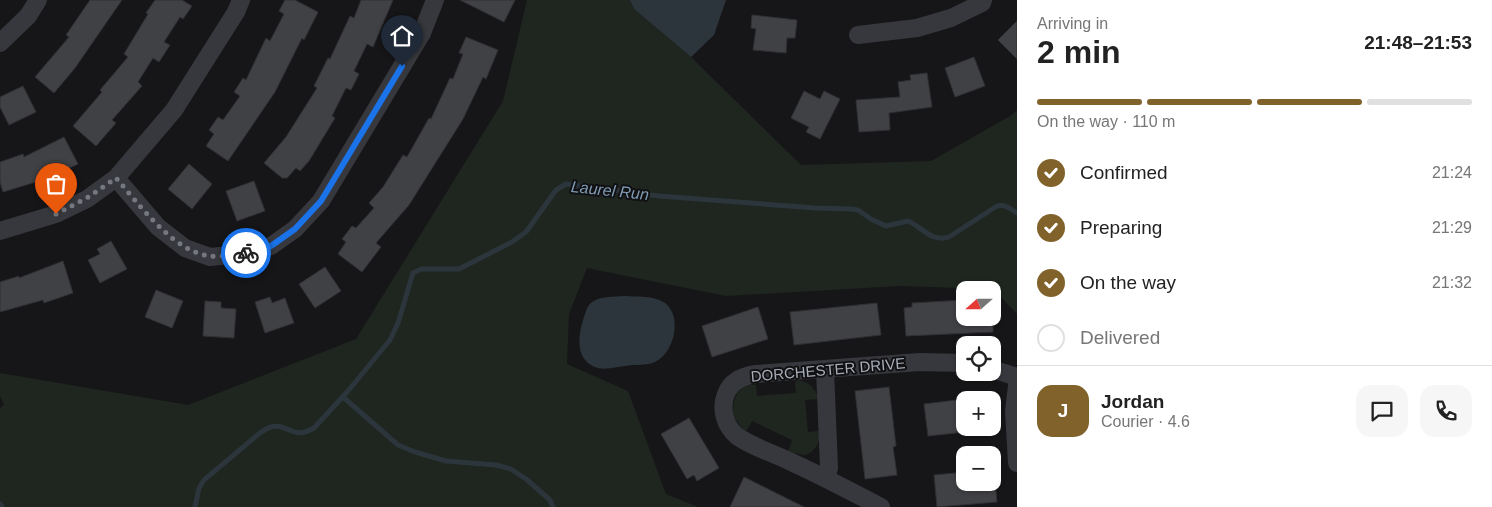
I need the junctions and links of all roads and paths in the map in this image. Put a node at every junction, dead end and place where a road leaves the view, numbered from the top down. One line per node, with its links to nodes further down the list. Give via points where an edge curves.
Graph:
1 (38, 0): 6 (street, via 28,16)
2 (241, 0): 7 (street, via 174,110)
3 (435, 0): 7 (street, via 422,33 321,201 295,229 271,246 242,254 210,256 185,248 158,227)
4 (983, 0): 5 (street, via 951,18 918,28)
5 (858, 36)
6 (0, 43)
7 (116, 178): 8 (street, via 56,214)
8 (0, 231)
9 (956, 364): 10 (street, DORCHESTER DRIVE, via 920,362)
10 (825, 369): 15 (street, via 830,468); 15 (street, DORCHESTER DRIVE, via 741,378 729,388 723,409 737,436)
11 (1001, 372): 12 (street)
12 (1017, 377)
13 (1017, 386): 14 (street, via 1014,411)
14 (1017, 463)
15 (826, 478): 16 (street, DORCHESTER DRIVE)
16 (881, 507)

